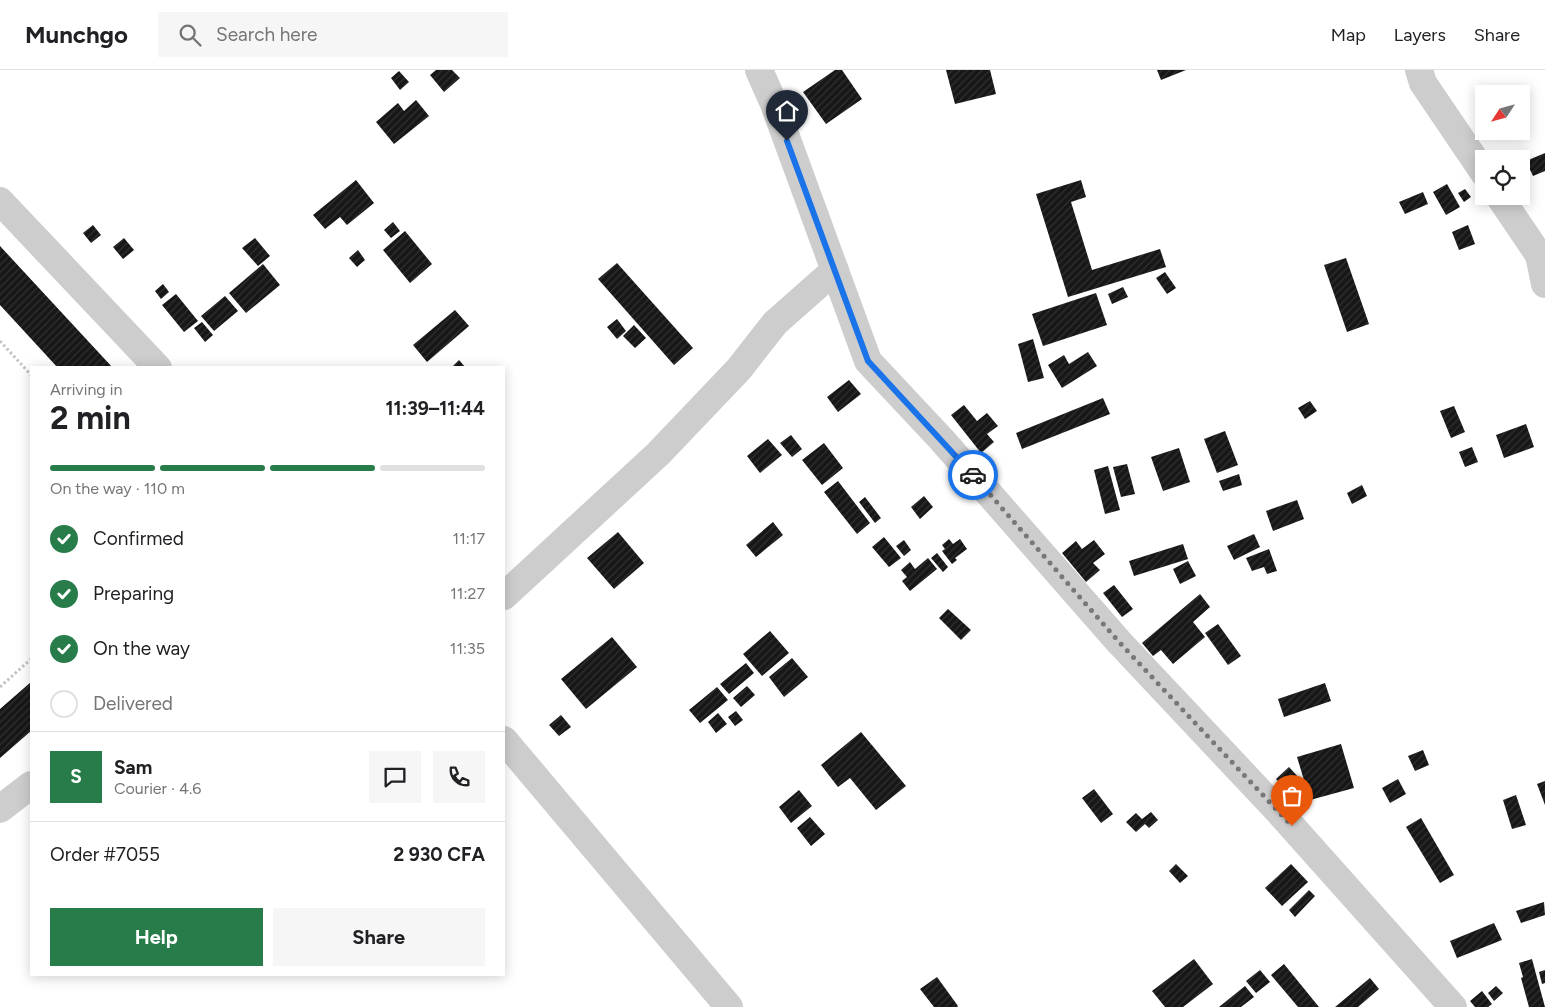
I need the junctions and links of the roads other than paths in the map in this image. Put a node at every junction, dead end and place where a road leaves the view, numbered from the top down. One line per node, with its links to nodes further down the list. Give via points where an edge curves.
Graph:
1 (759, 70): 6 (street)
2 (1419, 70): 3 (street, via 1423,84)
3 (1475, 160)
4 (0, 201): 8 (street)
5 (1505, 205): 7 (street, via 1539,255)
6 (834, 270): 9 (street, via 775,323 739,369 658,454); 14 (street, via 868,361 942,440 1119,642 1279,812)
7 (1545, 284)
8 (156, 366)
9 (505, 595)
10 (505, 741): 13 (street)
11 (30, 786): 12 (street)
12 (0, 809)
13 (730, 1007)
14 (1453, 1007)

